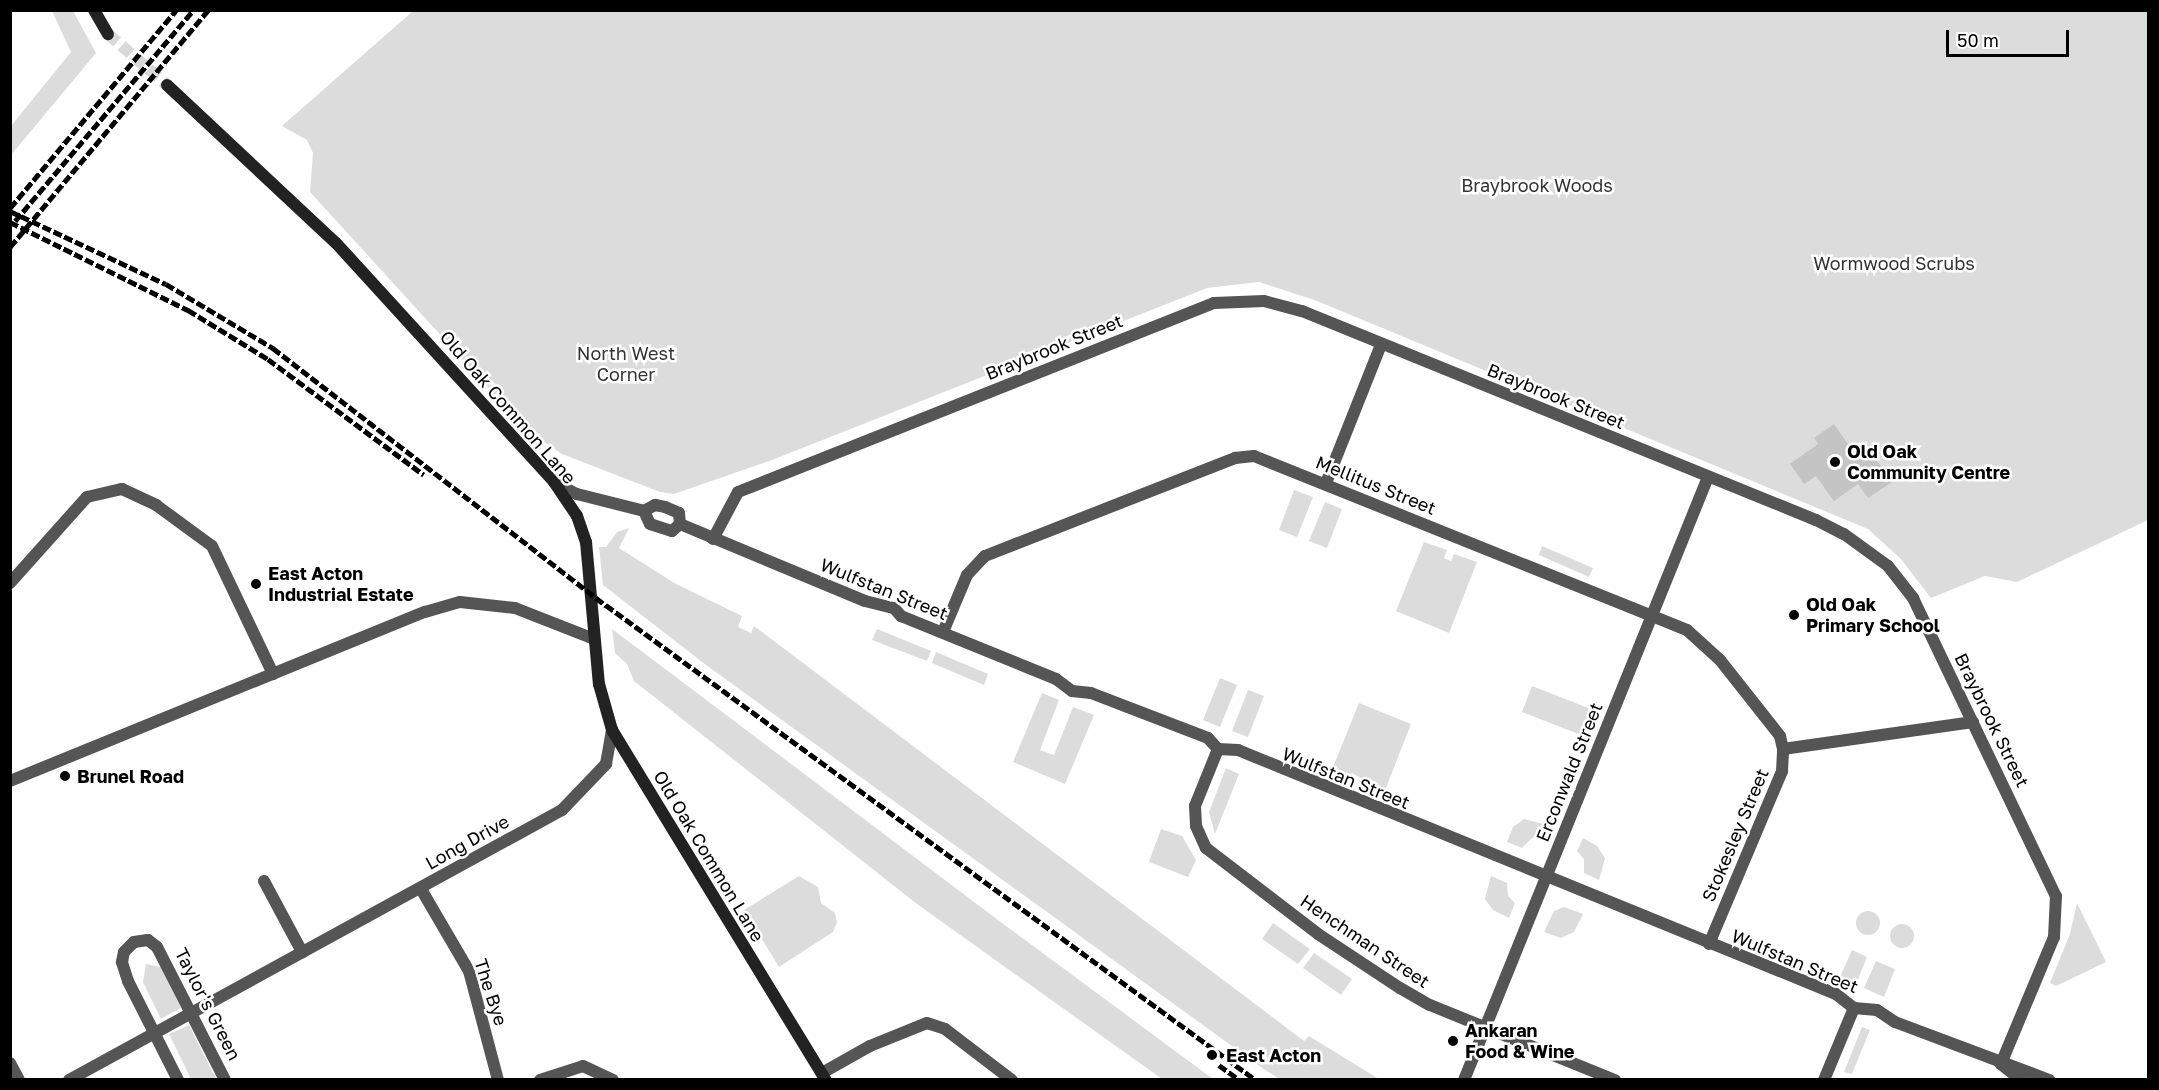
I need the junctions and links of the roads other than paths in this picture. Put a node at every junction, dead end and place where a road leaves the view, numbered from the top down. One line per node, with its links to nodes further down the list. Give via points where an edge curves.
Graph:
1 (94, 10): 2 (street)
2 (108, 34)
3 (167, 85): 6 (street, Old Oak Common Lane, via 321,228)
4 (1381, 345): 5 (street, Braybrook Street); 7 (street); 10 (street, Braybrook Street, via 1284,305 1247,300 1214,303 738,492)
5 (1707, 477): 12 (street, Erconwald Street); 16 (street, Braybrook Street, via 1844,534 1888,566 1913,598)
6 (554, 482): 8 (street, Wulfstan Street, via 577,494); 14 (street, Old Oak Common Lane, via 583,529)
7 (1326, 483): 12 (street, Mellitus Street); 13 (street, Mellitus Street, via 1245,456 1123,501 985,556 967,574)
8 (644, 511): 9 (street, Wulfstan Street, via 650,524 672,531); 9 (street, Wulfstan Street, via 655,505 665,507 679,513)
9 (680, 524): 10 (street, Wulfstan Street)
10 (713, 539): 13 (street, Wulfstan Street, via 865,601 894,608)
11 (10, 583): 15 (street, via 87,497 123,489 156,505 212,546)
12 (1651, 617): 19 (street, Mellitus Street, via 1704,641 1780,736); 21 (street, Erconwald Street)
13 (943, 632): 18 (street, Wulfstan Street, via 1056,679 1072,691 1091,693 1208,738)
14 (594, 639): 15 (street, via 515,608 460,602); 17 (street, Old Oak Common Lane, via 600,690)
15 (273, 674): 20 (street)
16 (1973, 722): 19 (street, Stokesley Street); 31 (street, Braybrook Street, via 2052,881 2058,910 2054,937)
17 (612, 730): 23 (street, Long Drive, via 606,764 562,810); 32 (street, Old Oak Common Lane)
18 (1218, 749): 21 (street, Wulfstan Street, via 1238,750); 28 (street, Henchman Street, via 1195,806 1196,826 1206,848 1381,977 1430,1005)
19 (1783, 749): 24 (street, Stokesley Street, via 1782,771)
20 (10, 781)
21 (1547, 876): 24 (street, Wulfstan Street); 28 (street, Erconwald Street)
22 (264, 881): 25 (street)
23 (421, 889): 25 (street, Long Drive); 37 (street, The Bye, via 469,971)
24 (1709, 944): 26 (street, Wulfstan Street, via 1836,994)
25 (302, 952): 27 (street, Long Drive)
26 (1854, 1008): 31 (street, Wulfstan Street, via 1877,1010 1895,1022); 43 (street)
27 (193, 1013): 29 (street, Long Drive); 29 (street, Taylor's Green, via 158,947 148,940 134,942 124,951 122,962); 36 (street, Taylor's Green)
28 (1486, 1028): 41 (street, Erconwald Street); 42 (street, Henchman Street)
29 (153, 1035): 34 (street, Long Drive); 35 (street, Taylor's Green)
30 (10, 1063): 33 (street)
31 (2001, 1064): 44 (street, Wulfstan Street); 45 (street, Wulfstan Street, via 2019,1066)
32 (824, 1076): 40 (street, via 870,1046 927,1023 945,1029)
33 (19, 1080)
34 (69, 1080)
35 (178, 1080)
36 (225, 1080)
37 (498, 1080)
38 (540, 1080): 39 (street, via 584,1066)
39 (613, 1080)
40 (1011, 1080)
41 (1464, 1080)
42 (1616, 1080)
43 (1824, 1080)
44 (2021, 1080)
45 (2049, 1080)

